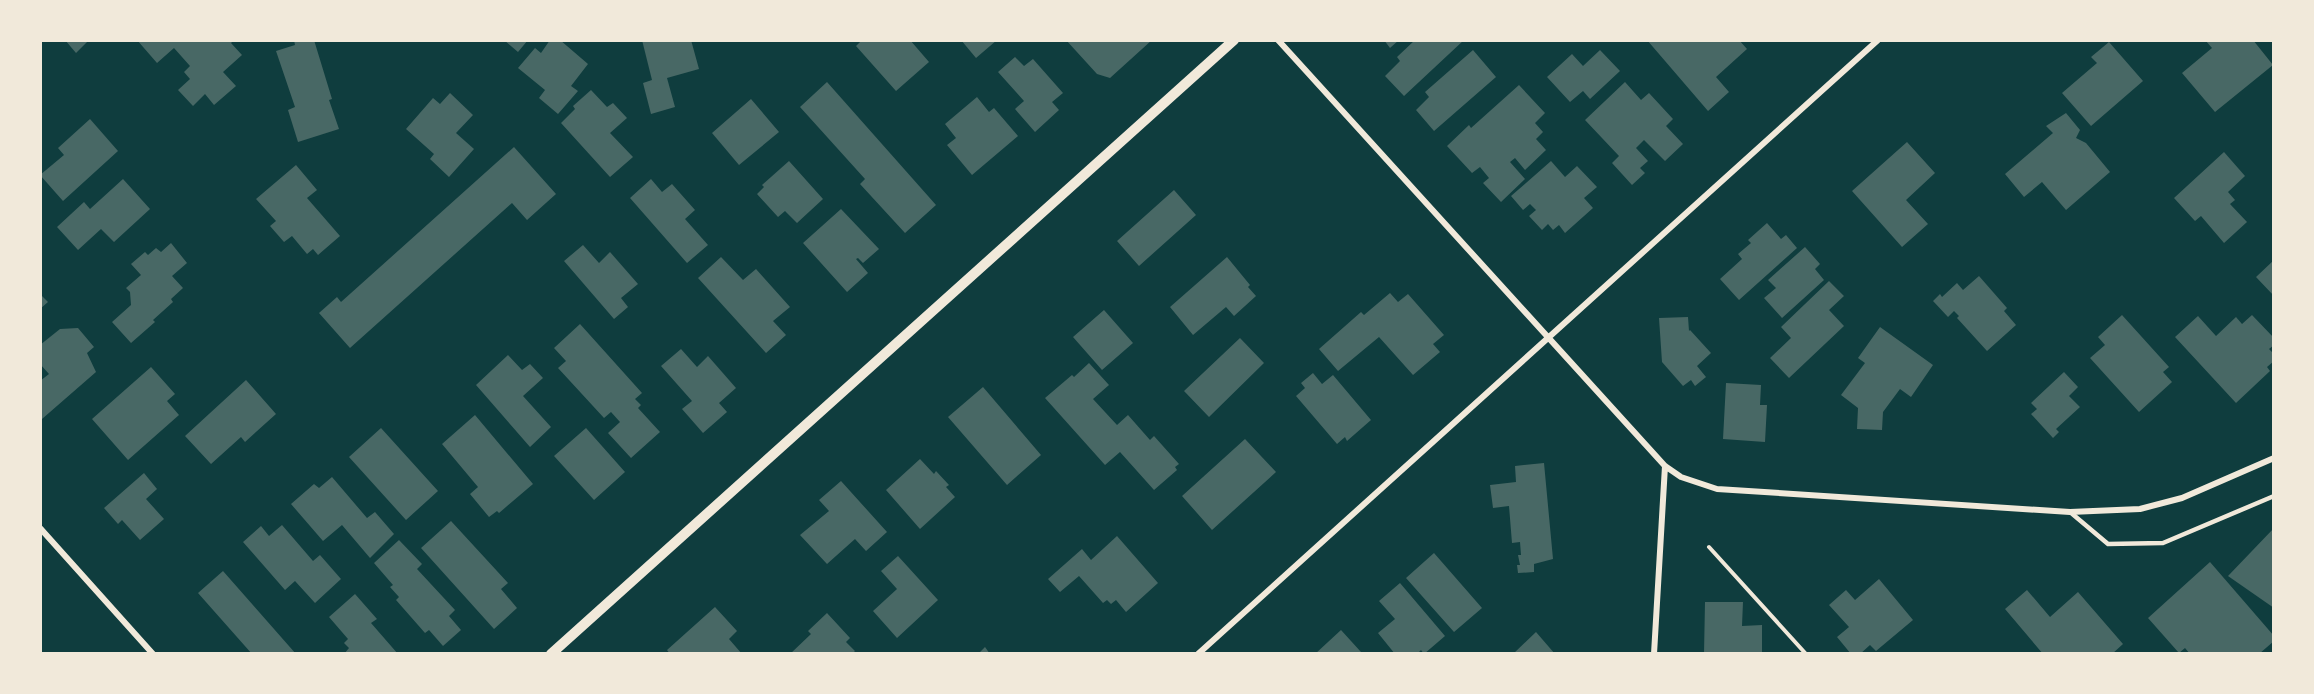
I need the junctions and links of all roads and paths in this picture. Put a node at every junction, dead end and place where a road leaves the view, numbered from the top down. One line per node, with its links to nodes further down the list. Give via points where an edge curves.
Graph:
1 (1234, 40): 12 (street)
2 (1278, 40): 4 (street)
3 (1878, 40): 4 (street)
4 (1548, 337): 6 (street); 13 (street)
5 (2274, 458): 8 (street, via 2182,498 2140,509)
6 (1665, 466): 8 (street, via 1681,477 1717,489); 14 (street)
7 (2274, 496): 8 (lane, via 2163,543 2108,544)
8 (2070, 512)
9 (40, 528): 11 (street)
10 (1709, 547): 15 (path)
11 (153, 654)
12 (551, 654)
13 (1198, 654)
14 (1654, 654)
15 (1806, 654)

